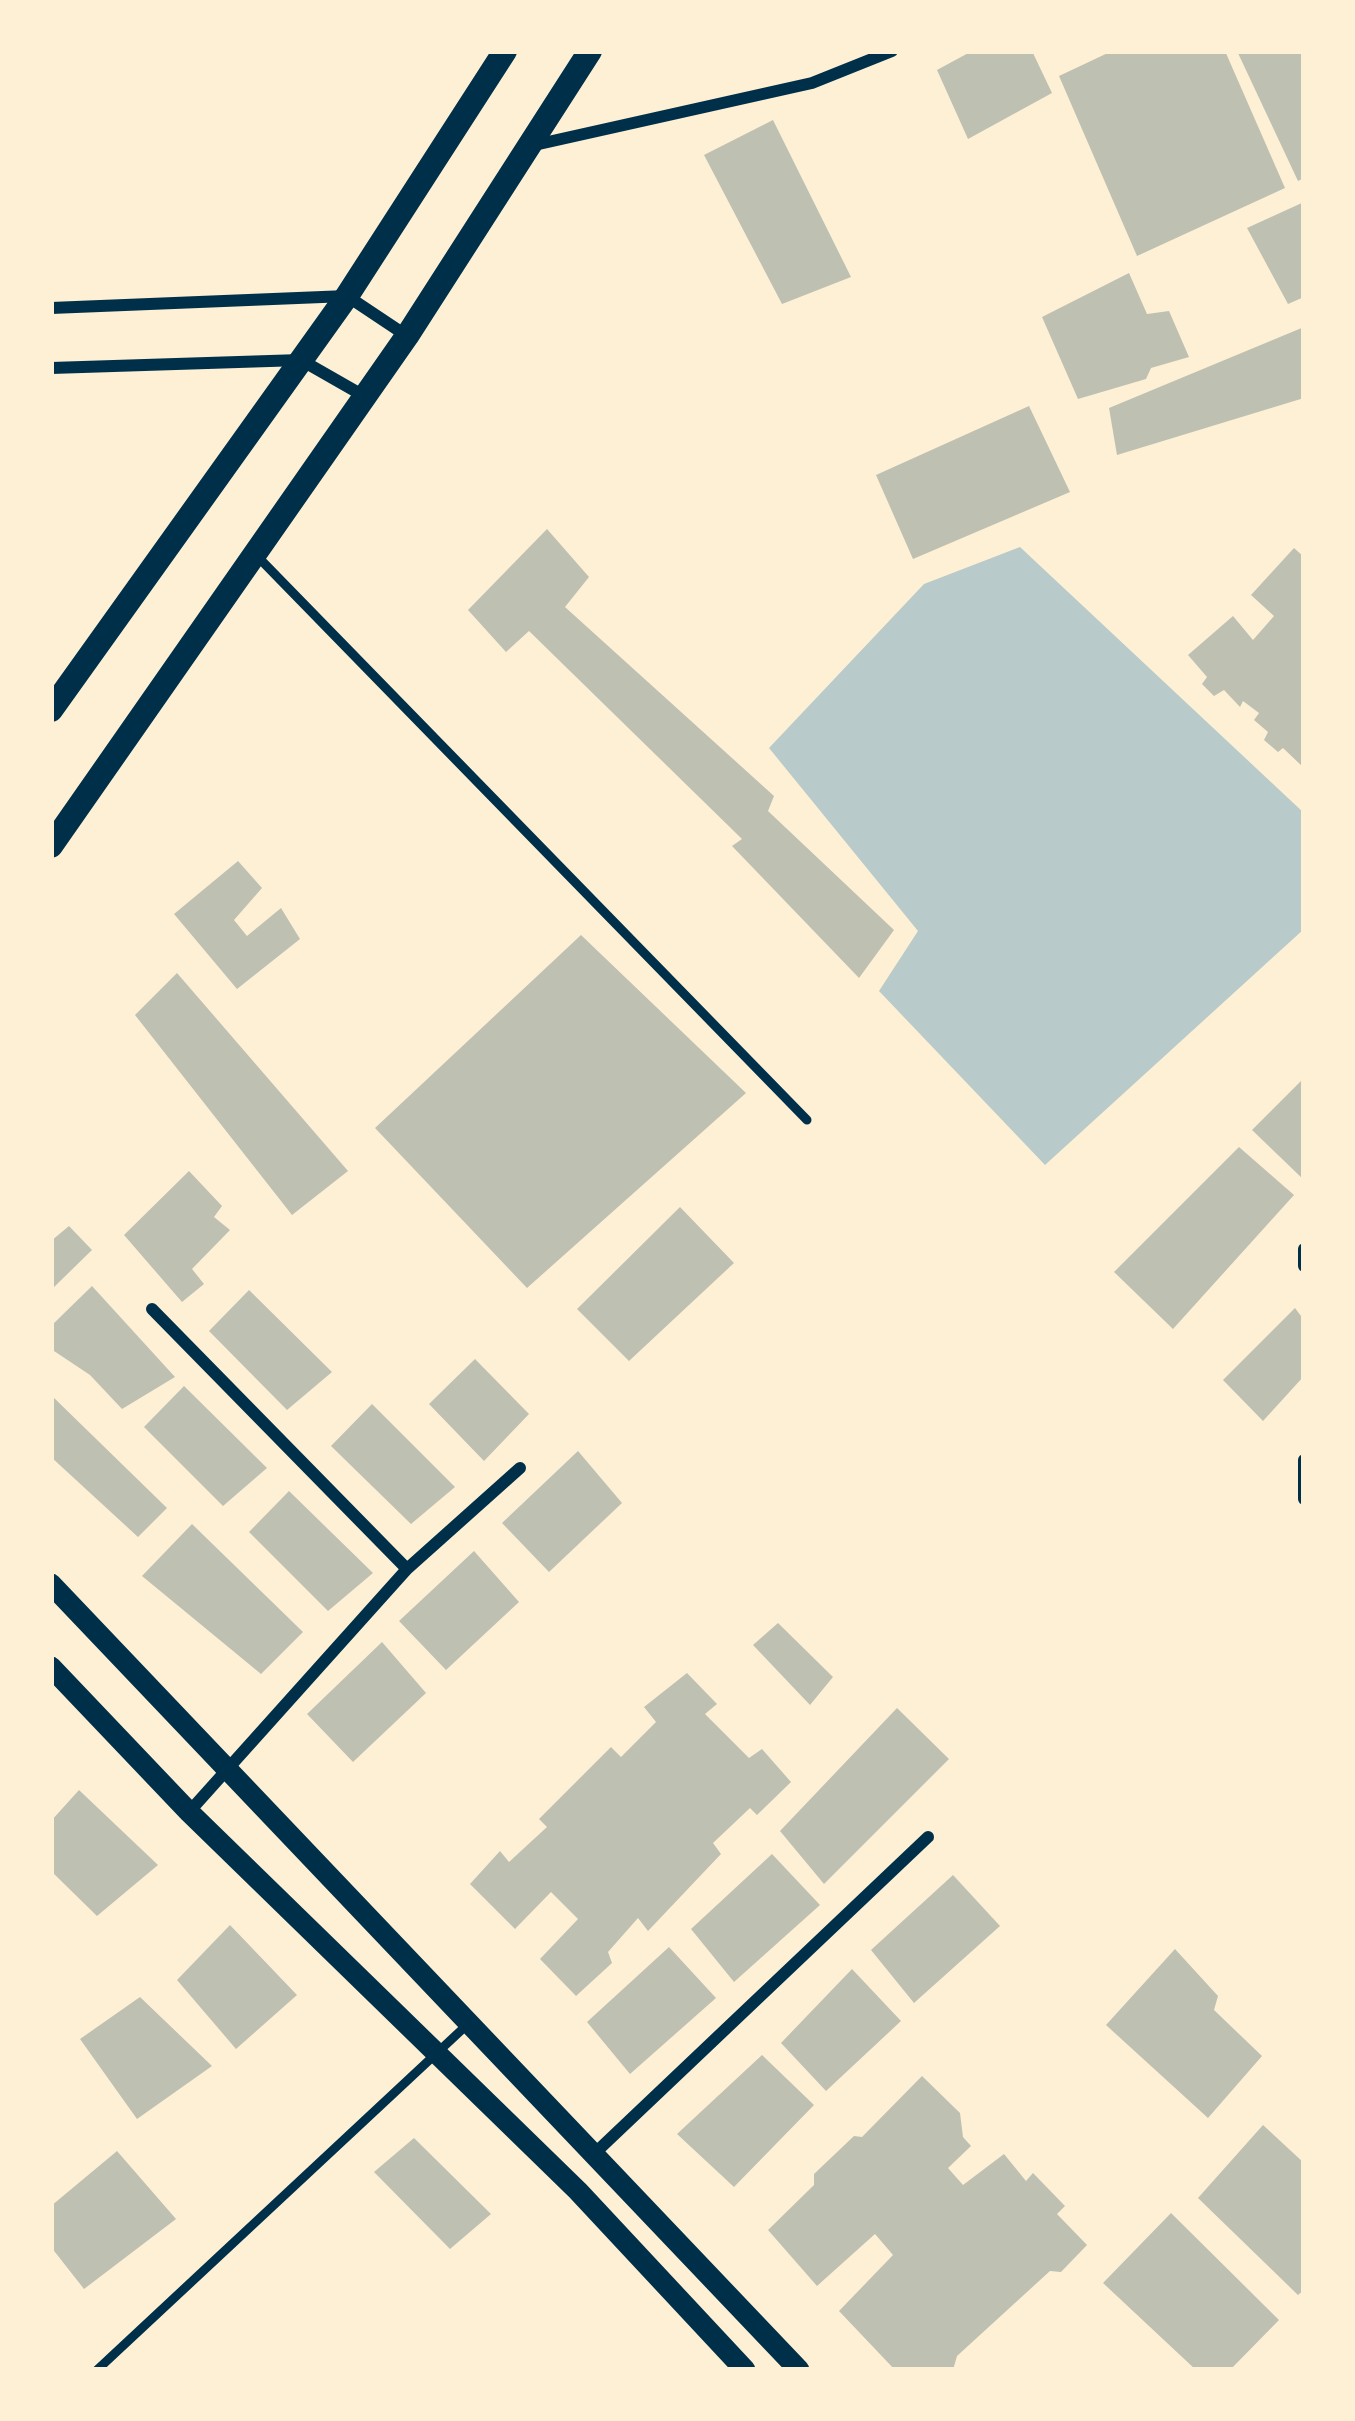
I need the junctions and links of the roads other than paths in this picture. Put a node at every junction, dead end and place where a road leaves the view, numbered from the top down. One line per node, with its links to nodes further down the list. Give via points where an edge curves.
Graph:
1 (505, 51): 5 (main road)
2 (590, 51): 4 (main road)
3 (892, 51): 4 (street, via 812,83)
4 (529, 147): 7 (main road)
5 (346, 296): 6 (street); 7 (street); 8 (main road)
6 (51, 308)
7 (407, 336): 10 (main road)
8 (301, 360): 9 (street); 10 (street); 12 (main road)
9 (51, 368)
10 (365, 397): 11 (main road)
11 (255, 554): 13 (main road); 14 (lane)
12 (51, 710)
13 (51, 846)
14 (807, 1120)
15 (1304, 1249): 16 (street)
16 (1304, 1266)
17 (152, 1309): 21 (street)
18 (1304, 1460): 20 (street)
19 (520, 1468): 21 (street)
20 (1304, 1499)
21 (407, 1569): 24 (street)
22 (51, 1585): 24 (street)
23 (51, 1666): 25 (street)
24 (229, 1772): 25 (street); 27 (street)
25 (189, 1813): 28 (street)
26 (928, 1837): 29 (street)
27 (470, 2023): 28 (lane); 29 (street)
28 (438, 2054): 30 (lane); 31 (street)
29 (594, 2154): 32 (street)
30 (97, 2370)
31 (746, 2370)
32 (800, 2370)

